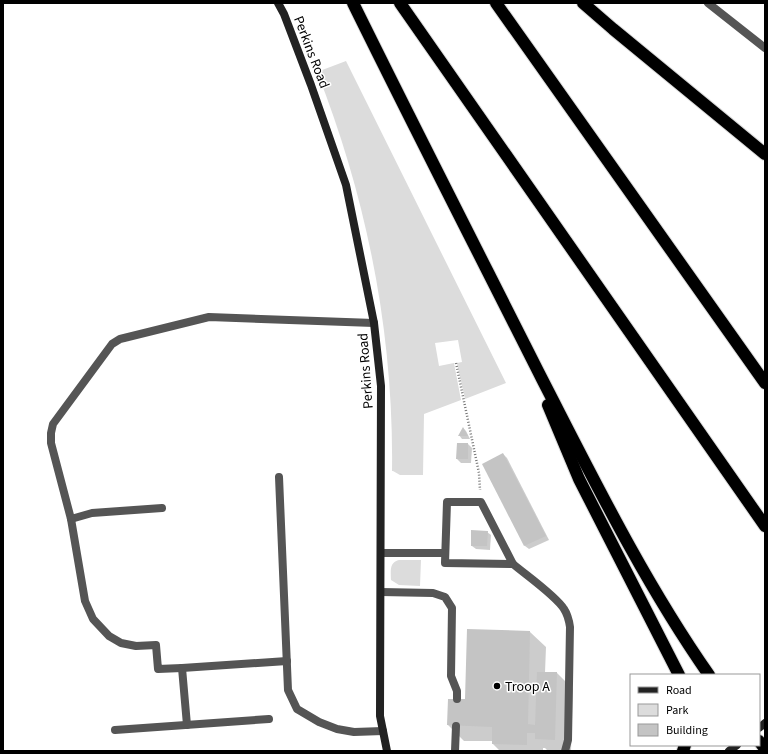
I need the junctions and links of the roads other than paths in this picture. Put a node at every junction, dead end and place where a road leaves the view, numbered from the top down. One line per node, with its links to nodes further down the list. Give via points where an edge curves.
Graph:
1 (278, 3): 10 (main road, Perkins Road, via 311,85 346,185)
2 (353, 3): 9 (highway)
3 (400, 3): 15 (highway)
4 (496, 3): 11 (highway)
5 (583, 3): 8 (highway)
6 (708, 3): 7 (lane)
7 (765, 48)
8 (765, 154)
9 (510, 316): 22 (highway, via 579,479); 23 (highway, via 625,538 674,623)
10 (374, 323): 14 (lane, via 209,317 120,339 112,344 53,424 51,443); 16 (main road, Perkins Road, via 381,386)
11 (765, 384)
12 (279, 477): 20 (lane)
13 (162, 508): 14 (lane, via 92,513)
14 (71, 519): 21 (lane, via 85,601 93,619 109,636 121,643 136,646 156,645 158,669)
15 (765, 526)
16 (381, 553): 17 (lane); 19 (main road, Perkins Road)
17 (445, 553): 18 (lane, via 445,563); 18 (lane, via 447,502 481,502)
18 (513, 564): 32 (lane, via 558,602 569,618 568,740)
19 (381, 592): 24 (lane, via 433,593 445,597 452,608 451,676 457,691); 29 (main road, Perkins Road, via 380,716)
20 (287, 661): 21 (lane); 29 (lane, via 288,690 297,709 337,729 354,732)
21 (182, 668): 26 (lane)
22 (678, 674)
23 (708, 674)
24 (457, 699)
25 (269, 719): 26 (lane)
26 (187, 725): 28 (lane)
27 (456, 726): 31 (lane)
28 (116, 730)
29 (383, 731): 30 (main road, Perkins Road)
30 (387, 751)
31 (455, 751)
32 (565, 751)

